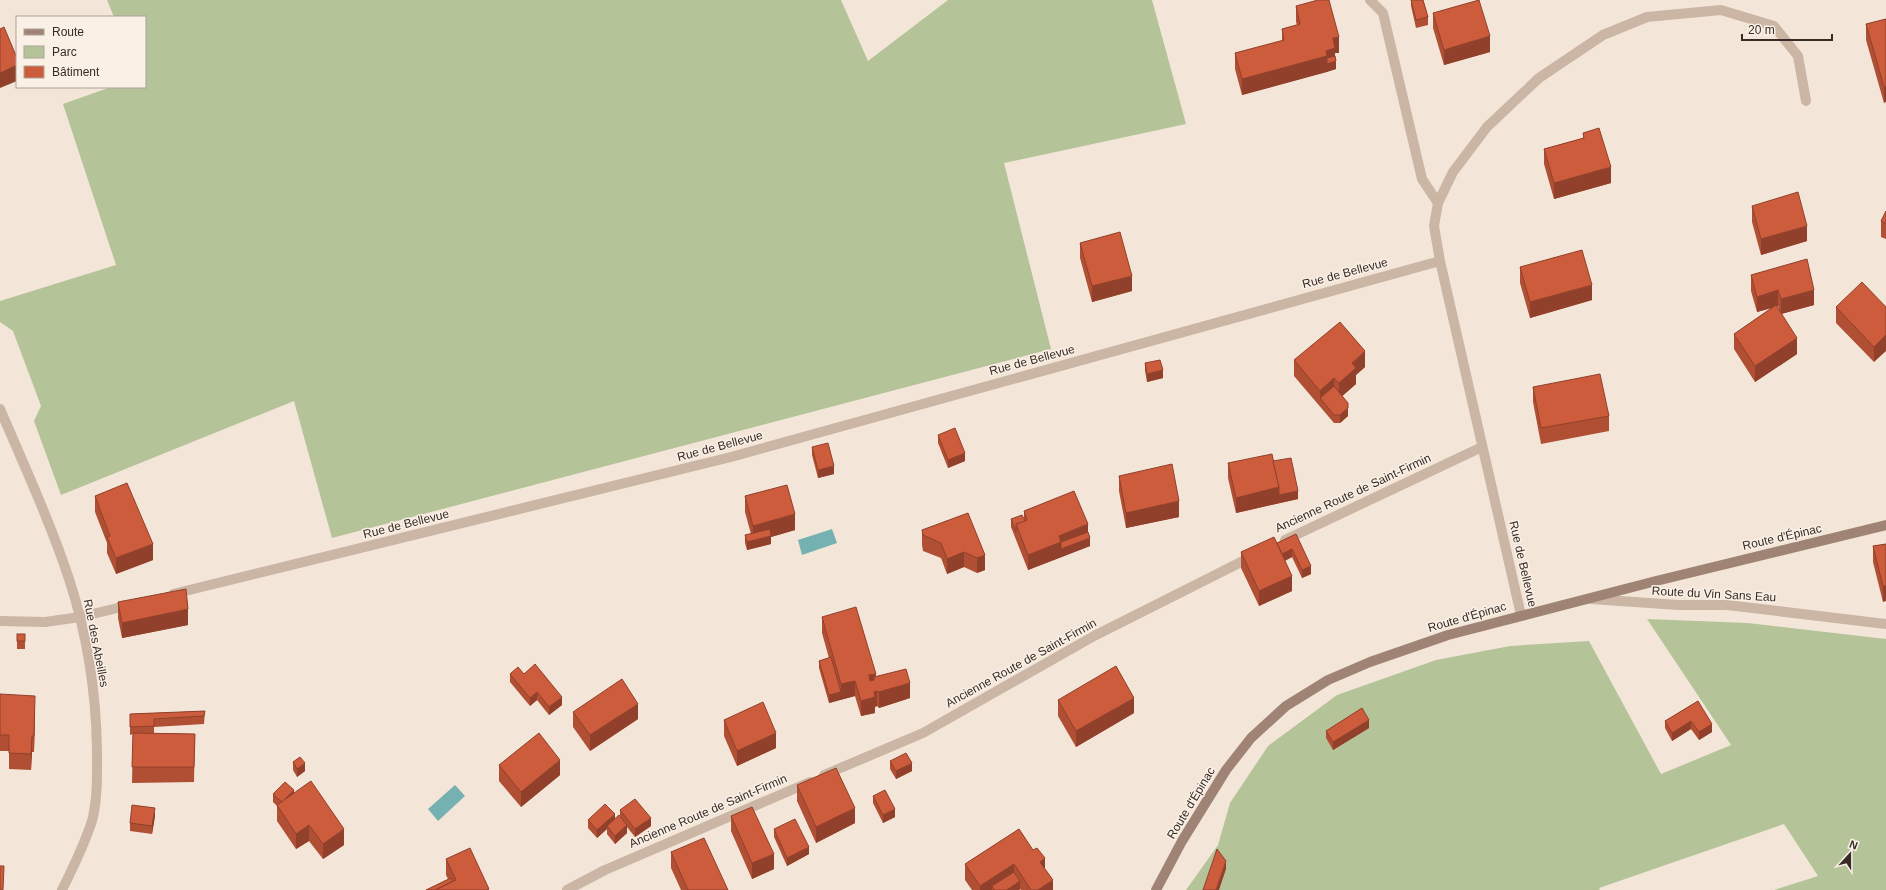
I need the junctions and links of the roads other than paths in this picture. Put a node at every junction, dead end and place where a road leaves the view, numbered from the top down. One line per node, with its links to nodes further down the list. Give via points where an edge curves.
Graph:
1 (1370, 0): 3 (street, via 1382,13 1422,179)
2 (1806, 101): 3 (street, Rue de Bellevue, via 1798,56 1774,26 1721,10 1647,17 1603,35 1539,78 1487,127 1453,172)
3 (1438, 203): 4 (street, Rue de Bellevue, via 1434,226)
4 (1440, 260): 6 (street, Rue de Bellevue); 10 (street, Rue de Bellevue, via 731,457)
5 (0, 409): 14 (street, Rue des Abeilles, via 70,582)
6 (1482, 447): 8 (street, Ancienne Route de Saint-Firmin); 13 (street, Rue de Bellevue)
7 (1886, 525): 11 (main road, Route d'Épinac)
8 (1274, 545)
9 (1260, 552): 18 (street, Ancienne Route de Saint-Firmin, via 1094,636 923,733 605,870)
10 (165, 596)
11 (1587, 598): 13 (main road, Route d'Épinac); 16 (street, Route du Vin Sans Eau, via 1678,605 1727,605)
12 (142, 602): 14 (street)
13 (1521, 615): 19 (main road, Route d'Épinac, via 1448,635 1370,662 1328,680 1286,706 1251,738 1226,770 1182,841)
14 (80, 617): 15 (street, via 45,622); 17 (street, Rue des Abeilles, via 96,718 97,778 92,820 77,861)
15 (0, 621)
16 (1886, 624)
17 (62, 890)
18 (567, 890)
19 (1156, 890)

